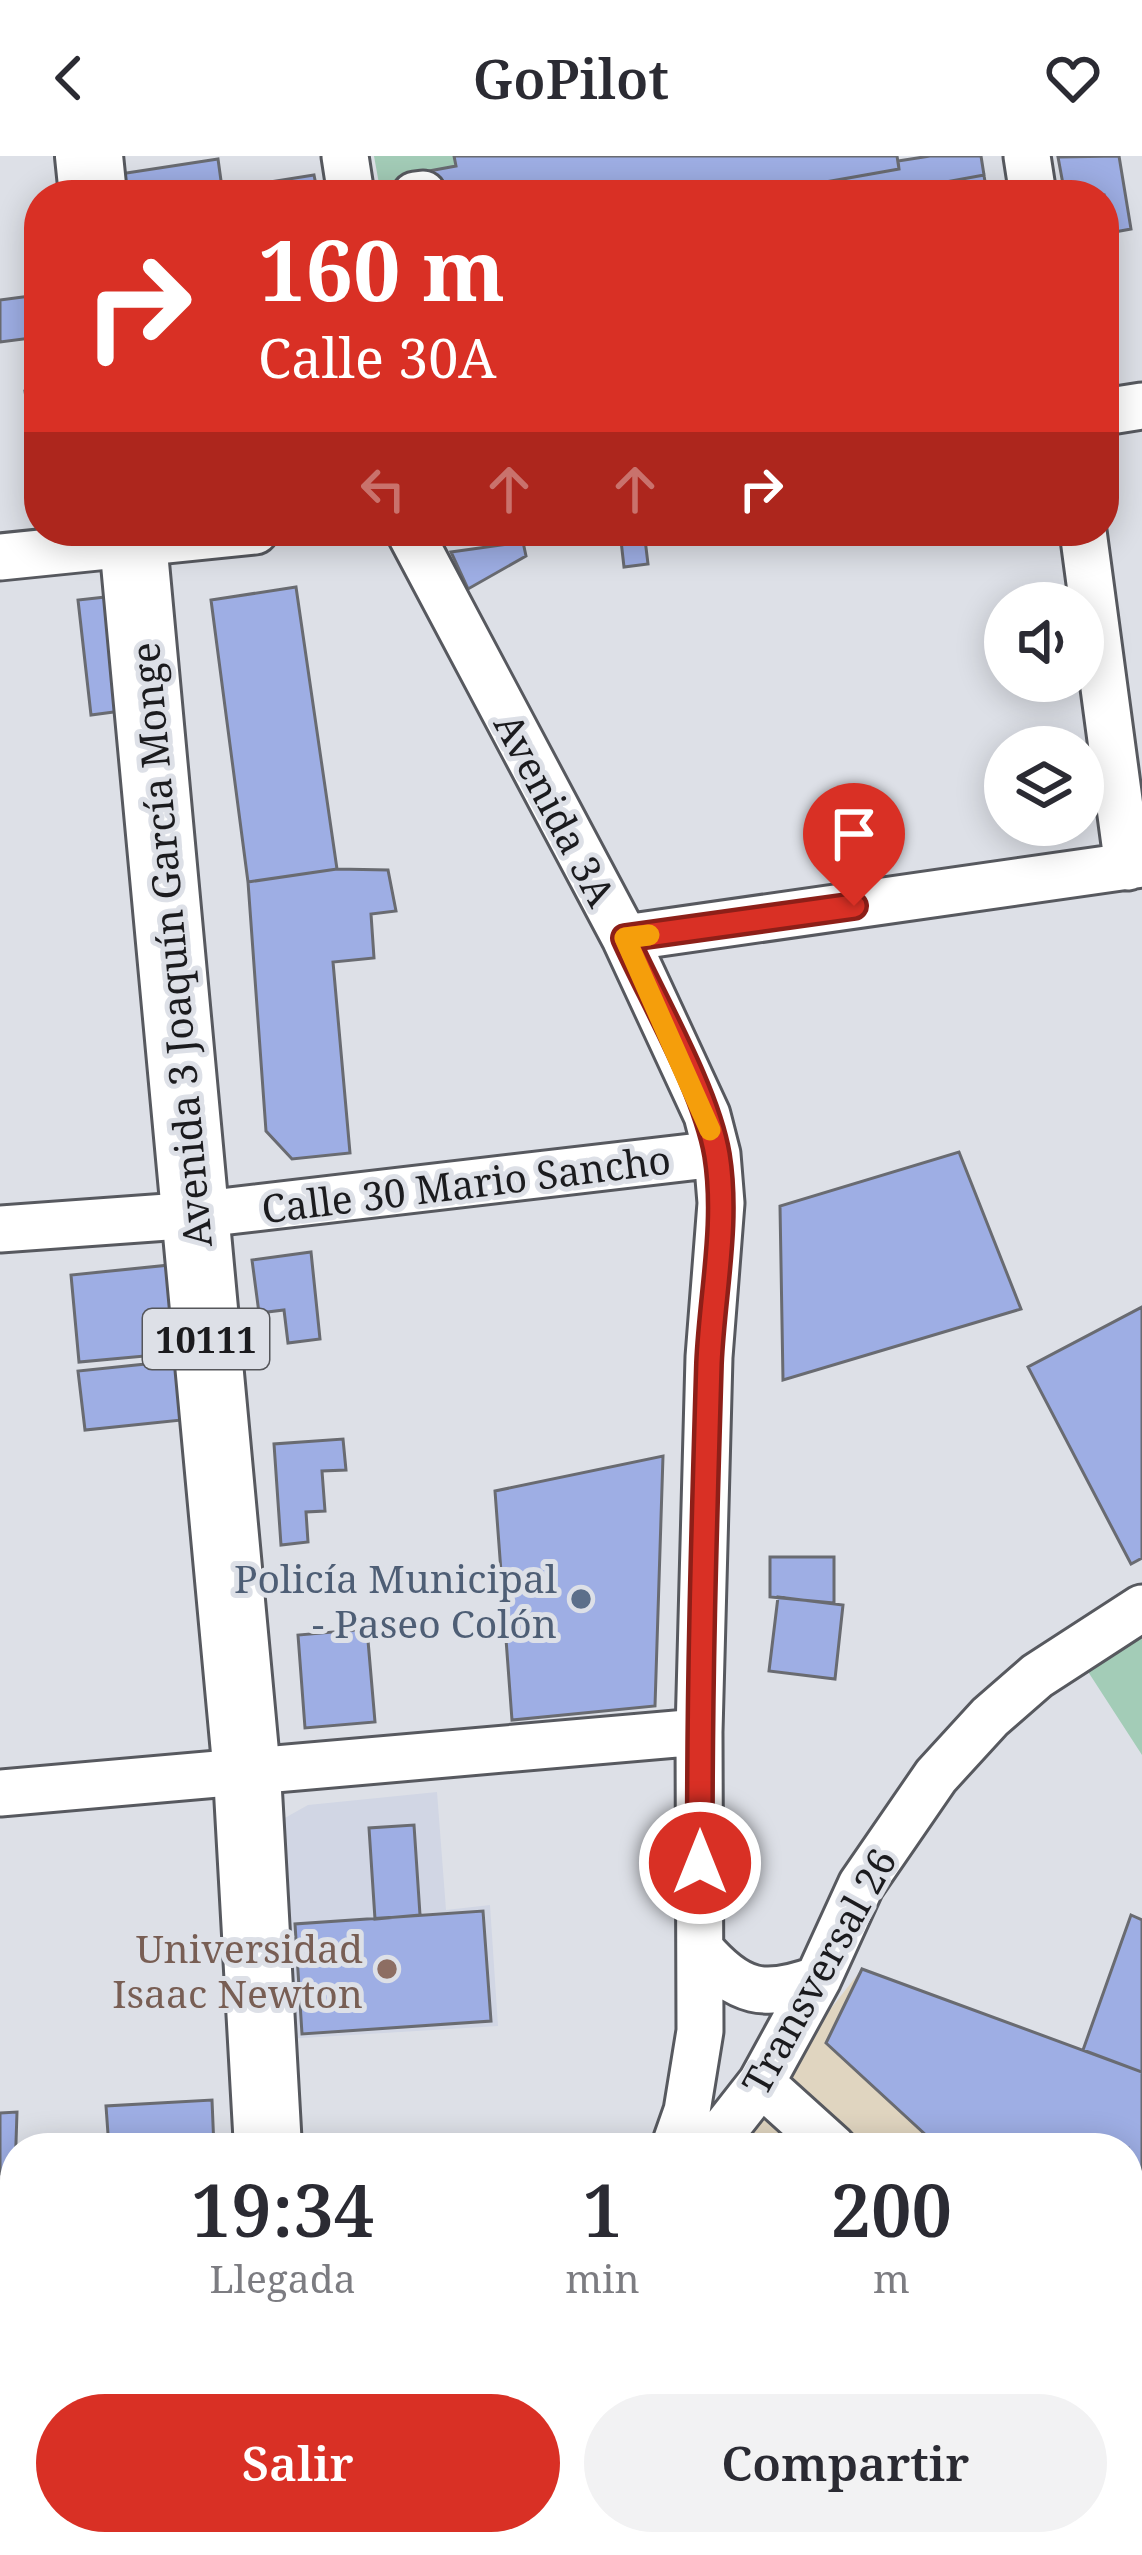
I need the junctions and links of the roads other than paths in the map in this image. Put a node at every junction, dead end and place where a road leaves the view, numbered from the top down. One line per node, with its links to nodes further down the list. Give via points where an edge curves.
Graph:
1 (76, 546): 5 (street)
2 (133, 546): 9 (highway, Avenida 3 Joaquín García Monge / 10111)
3 (417, 546): 7 (street, Avenida 3A)
4 (1085, 546): 6 (street)
5 (0, 557)
6 (1135, 866): 7 (street)
7 (625, 938): 8 (street, Avenida 3A)
8 (717, 1154): 9 (street, Calle 30 Mario Sancho); 12 (street, Avenida 3A, via 722,1203)
9 (194, 1214): 10 (street, Calle 30 Mario Sancho); 13 (highway, Avenida 3 Joaquín García Monge / 10111)
10 (0, 1229)
11 (1142, 1608): 16 (street, Transversal 26, via 1037,1676 936,1776 861,1886)
12 (699, 1732): 13 (street); 15 (street, Avenida 3A)
13 (248, 1774): 14 (street); 18 (highway, Avenida 3 Joaquín García Monge / 10111)
14 (0, 1793)
15 (700, 1950): 16 (street, via 723,1976 752,1990 785,1991); 19 (street, Avenida 3A, via 700,2031)
16 (818, 1979): 17 (street, Transversal 26)
17 (760, 2084): 20 (street, Transversal 26); 21 (street)
18 (267, 2133)
19 (679, 2133)
20 (722, 2133)
21 (816, 2133)

